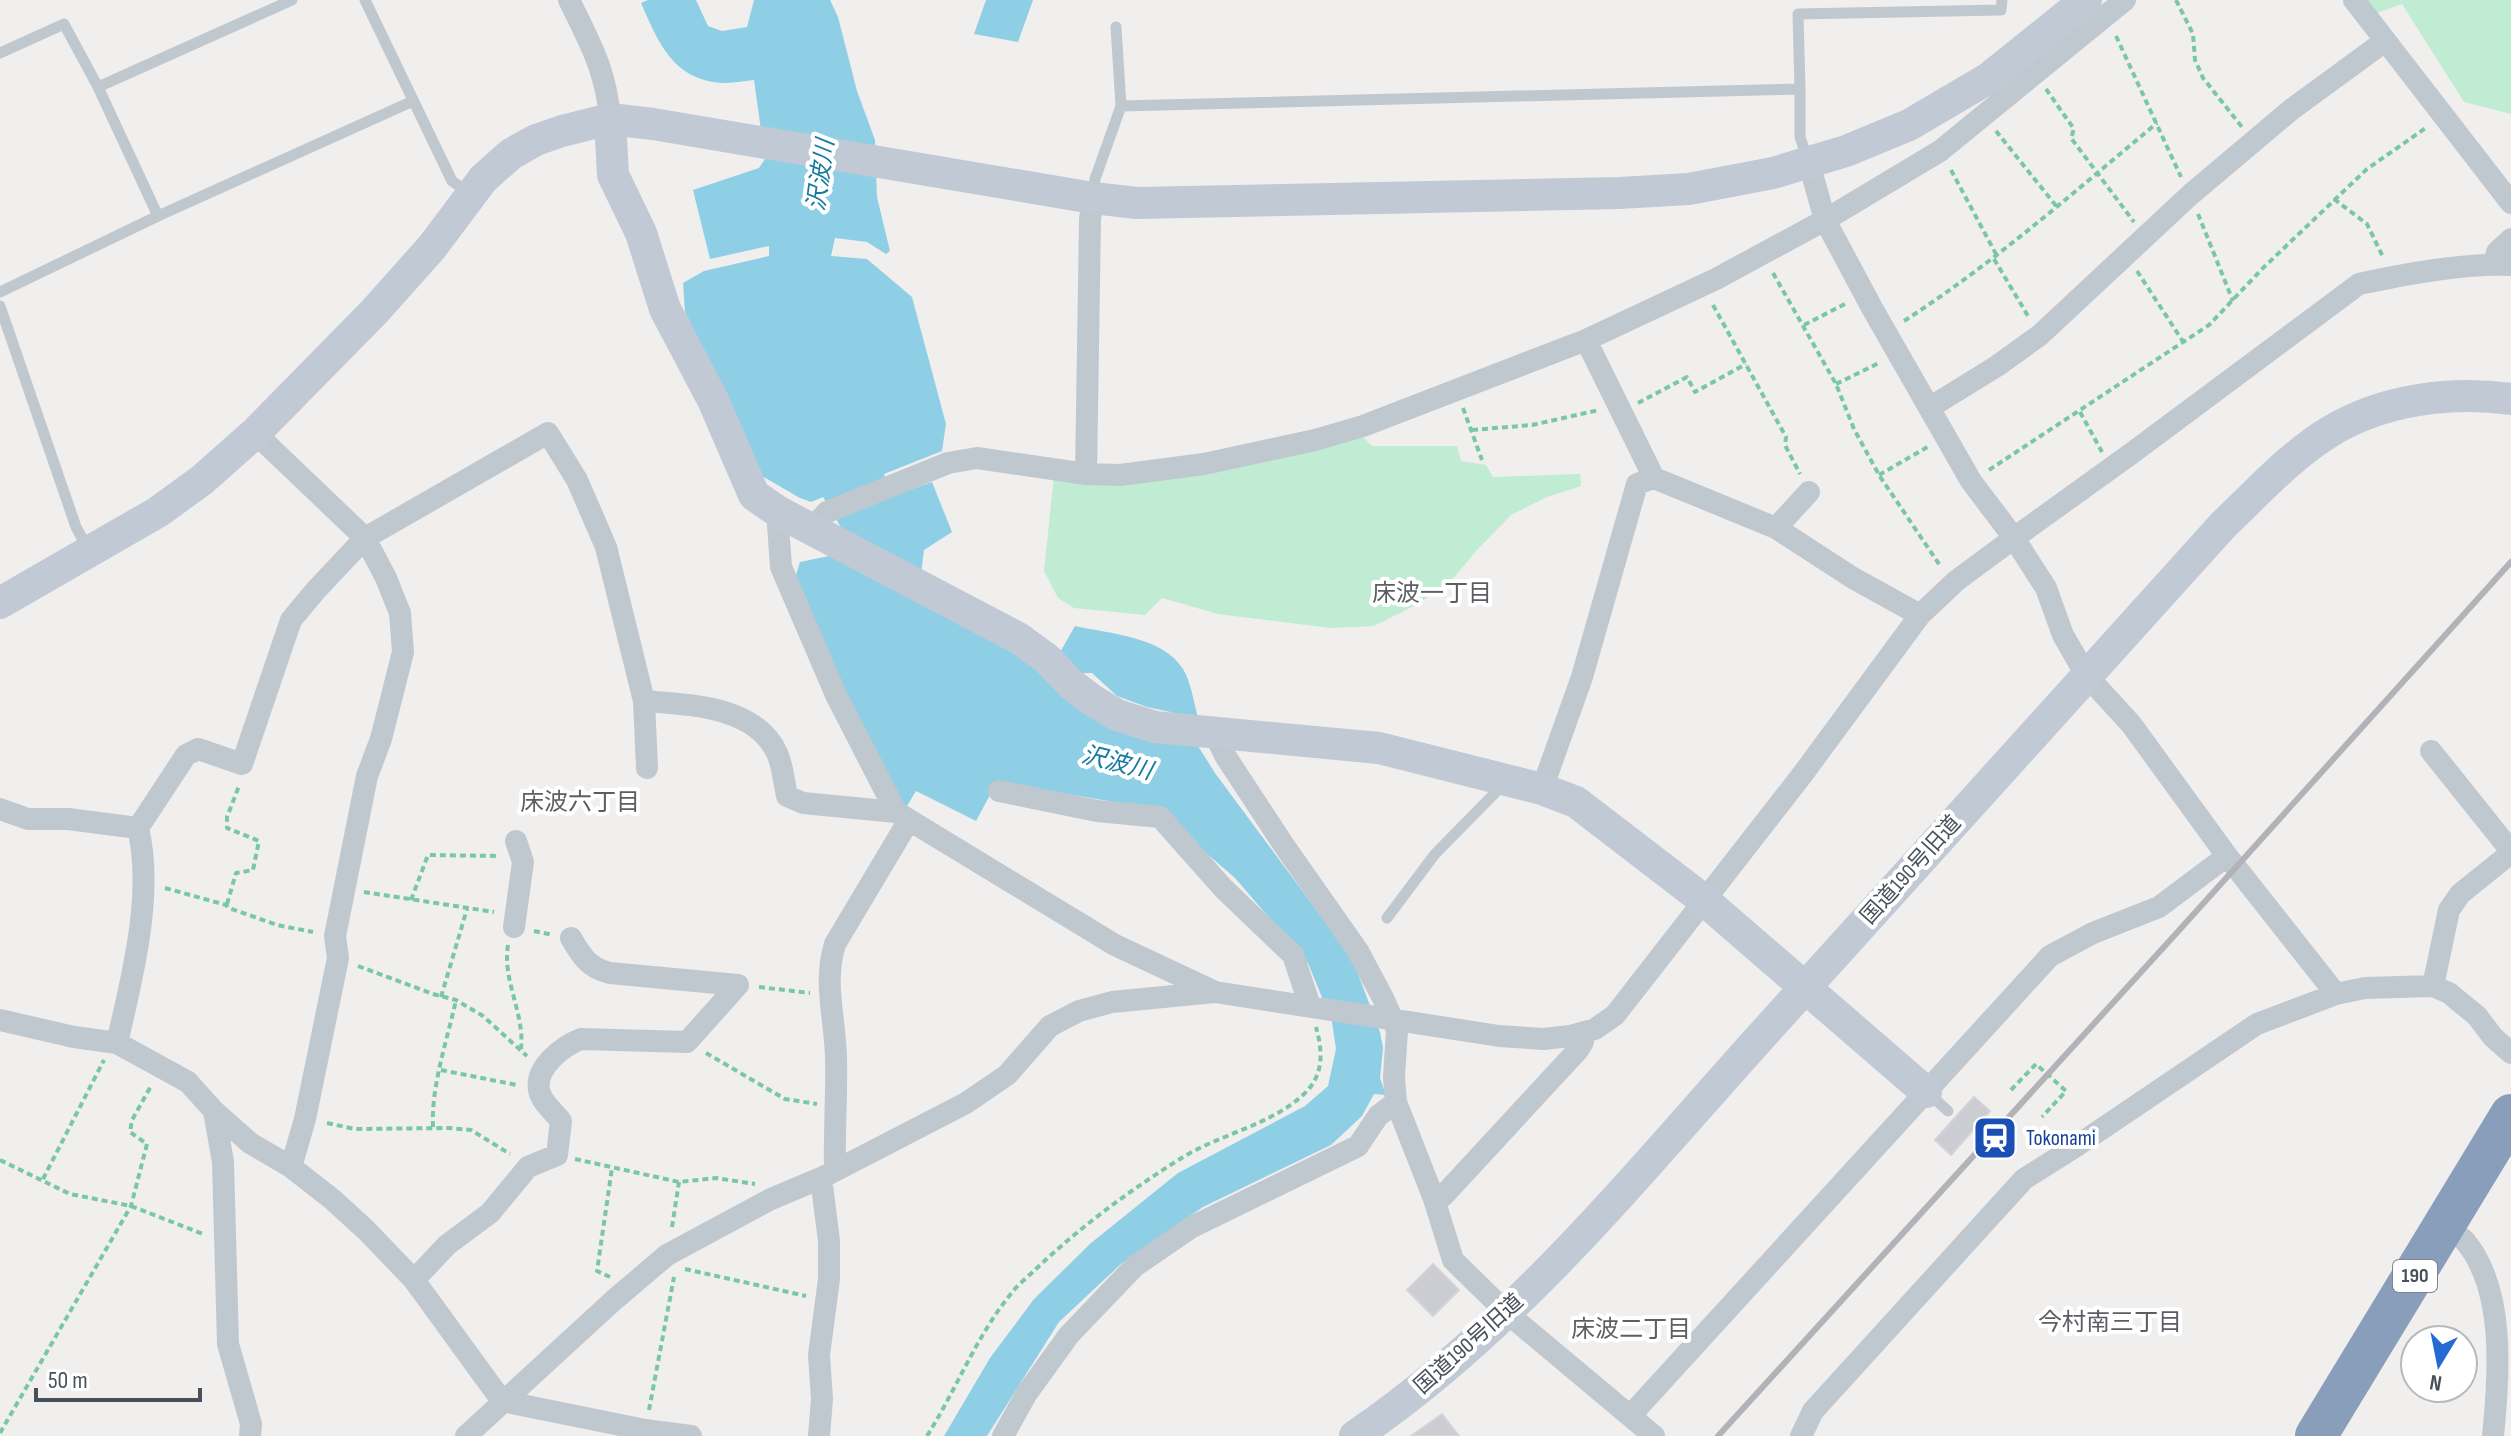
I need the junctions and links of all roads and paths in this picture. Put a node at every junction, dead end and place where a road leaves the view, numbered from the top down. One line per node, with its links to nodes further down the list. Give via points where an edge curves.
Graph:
1 (292, 0): 13 (lane)
2 (365, 0): 15 (lane)
3 (569, 0): 19 (street, via 601,65)
4 (2002, 0): 14 (lane, via 2001,10 1798,14)
5 (2125, 0): 8 (street)
6 (2176, 0): 21 (path, via 2193,34 2203,78)
7 (2354, 0): 10 (street)
8 (2096, 8): 12 (street); 20 (path); 23 (street, via 1921,118)
9 (1116, 27): 16 (lane)
10 (2385, 41): 18 (street); 21 (street)
11 (0, 53): 13 (lane, via 64,24)
12 (2036, 73): 17 (street); 24 (path, via 2074,129 2071,138)
13 (98, 87): 31 (lane)
14 (1800, 89): 16 (lane); 23 (lane, via 1800,137)
15 (413, 101): 25 (lane, via 452,181); 31 (lane)
16 (1121, 106): 27 (lane)
17 (1984, 115): 22 (street); 30 (path)
18 (2442, 116): 28 (path); 29 (street)
19 (610, 119): 25 (street, via 536,140 511,154); 27 (street); 65 (street, via 613,175 641,233 665,309 713,400 754,495)
20 (2157, 123): 24 (path); 26 (path)
21 (2254, 141): 26 (street)
22 (1940, 151): 32 (street); 37 (path)
23 (1809, 163): 27 (street, via 1689,189 1619,193 1203,203); 32 (street)
24 (2098, 172): 30 (path); 33 (path)
25 (471, 194): 56 (street, via 374,312)
26 (2190, 195): 33 (street); 43 (path)
27 (1093, 198): 60 (street)
28 (2334, 199): 39 (path, via 2367,224); 43 (path)
29 (2511, 203)
30 (2057, 207): 37 (path)
31 (158, 216): 41 (lane)
32 (1825, 220): 35 (street); 42 (street)
33 (2145, 237): 36 (street)
34 (2511, 239): 38 (street, via 2497,252)
35 (1762, 254): 40 (street); 45 (path)
36 (2127, 254): 47 (street); 49 (path)
37 (1995, 258): 46 (path); 47 (path)
38 (2502, 264): 39 (street)
39 (2393, 276): 59 (street, via 2350,290)
40 (1702, 285): 48 (street); 64 (path, via 1786,437 1785,445)
41 (0, 292)
42 (1864, 294): 45 (path); 46 (street)
43 (2233, 301): 49 (path)
44 (0, 306): 70 (lane, via 76,527)
45 (1804, 325): 51 (path)
46 (1886, 333): 50 (street)
47 (2040, 335): 54 (street)
48 (1586, 340): 52 (street); 62 (street)
49 (2184, 343): 55 (path)
50 (1898, 353): 51 (path); 54 (street)
51 (1836, 384): 61 (path)
52 (1456, 390): 58 (path); 60 (street, via 1315,440 1204,464)
53 (2511, 399): 74 (street, 国道190号旧道, via 2404,403 2332,431 2301,452 2224,524)
54 (1929, 408): 57 (street)
55 (2080, 412): 59 (path); 63 (path)
56 (255, 433): 68 (street); 70 (street, via 158,512)
57 (1945, 437): 61 (path); 63 (street)
58 (1482, 460)
59 (2111, 468): 69 (street)
60 (1086, 474): 66 (street, via 977,458 948,463 893,487)
61 (1879, 475): 71 (path, via 1947,576)
62 (1654, 478): 67 (street); 81 (street, via 1637,484 1582,677)
63 (1971, 481): 69 (street)
64 (1809, 492): 67 (street)
65 (777, 511): 66 (street); 84 (street, via 781,567 836,695)
66 (825, 528): 76 (street, via 924,589 1020,639 1117,715 1155,727)
67 (1776, 528): 73 (street)
68 (365, 538): 75 (street, via 548,433 577,480 606,547); 78 (street, via 291,620); 90 (street, via 400,613 403,652 367,776)
69 (2014, 538): 71 (street); 74 (street, via 2046,588 2063,635)
70 (90, 552): 72 (street)
71 (1956, 581): 73 (street)
72 (0, 603)
73 (1920, 615): 92 (street)
74 (2086, 675): 88 (street, via 2131,724); 100 (street, 国道190号旧道)
75 (644, 701): 79 (street); 84 (street, via 734,714 763,734 777,753 787,796 803,803)
76 (1214, 733): 80 (street, via 1379,748); 108 (street, via 1358,951)
77 (2431, 751): 87 (street)
78 (242, 764): 85 (street, via 198,749 186,755); 93 (path, via 227,828 259,841 253,870 236,873)
79 (647, 768)
80 (1501, 778): 81 (street); 95 (lane, via 1495,793 1435,854)
81 (1542, 789): 92 (street, via 1576,802)
82 (999, 791): 107 (street, via 1097,811 1160,817 1293,955)
83 (0, 809): 85 (street, via 28,819)
84 (902, 816): 102 (street, via 1115,945); 104 (street, via 835,944)
85 (138, 828): 89 (street)
86 (519, 849): 91 (path, via 428,855); 96 (street, via 523,862)
87 (2511, 852): 101 (street, via 2460,894 2449,910)
88 (2227, 856): 103 (street); 119 (street, via 2159,907 2050,956)
89 (144, 882): 93 (path); 112 (street)
90 (345, 889): 91 (path); 98 (street)
91 (411, 900): 94 (path)
92 (1705, 901): 100 (street); 110 (street, via 1615,1015)
93 (226, 905): 98 (path)
94 (467, 909): 96 (path); 105 (path)
95 (1387, 918)
96 (515, 919): 97 (path); 113 (path, via 505,960 523,1034)
97 (571, 938): 99 (street, via 593,969)
98 (337, 947): 105 (path); 125 (street)
99 (738, 985): 104 (path); 111 (street)
100 (1806, 986): 119 (street); 144 (street, 国道190号旧道)
101 (2433, 986): 103 (street); 114 (street, via 2477,1016)
102 (1215, 992): 107 (street); 132 (street, via 1112,1002 1079,1011 1050,1026 1007,1075 966,1103)
103 (2336, 994): 159 (street, via 2257,1024 2024,1179 1813,1411)
104 (829, 995): 120 (street, via 836,1055)
105 (441, 997): 106 (path)
106 (456, 1000): 113 (path); 116 (path)
107 (1314, 1006): 108 (street); 155 (path, via 1322,1049 1318,1074 1305,1093 1281,1111 1184,1156 1051,1255 1010,1294)
108 (1388, 1018): 110 (street, via 1499,1036 1544,1039); 121 (street, via 1397,1030)
109 (0, 1020): 112 (street)
110 (1584, 1032): 136 (street, via 1578,1050 1443,1196)
111 (687, 1042): 117 (street, via 581,1039 547,1064); 120 (path, via 785,1099)
112 (115, 1043): 115 (street); 133 (path)
113 (521, 1049): 117 (path)
114 (2511, 1053)
115 (162, 1066): 122 (street, via 188,1082); 137 (path, via 132,1120 130,1132 147,1144)
116 (441, 1070): 117 (path); 126 (path)
117 (540, 1081): 127 (street, via 544,1102 561,1121)
118 (2011, 1090): 124 (path, via 2036,1064 2066,1091)
119 (1937, 1101): 147 (street)
120 (834, 1107): 132 (street)
121 (1388, 1108): 136 (street); 156 (street, via 1358,1146 1192,1227 1135,1266 1069,1335)
122 (214, 1111): 129 (street, via 250,1143); 139 (street, via 223,1162)
123 (2511, 1115): 138 (highway, 190)
124 (2042, 1117)
125 (305, 1119): 126 (path, via 355,1129); 129 (street)
126 (433, 1128): 130 (path, via 471,1130)
127 (557, 1155): 130 (street); 131 (path)
128 (0, 1160): 133 (path)
129 (291, 1167): 141 (street, via 332,1199)
130 (528, 1167): 141 (street, via 490,1213 447,1245)
131 (612, 1168): 134 (path); 142 (path, via 597,1271 610,1276)
132 (828, 1174): 135 (street); 143 (street)
133 (43, 1179): 137 (path, via 70,1194)
134 (679, 1182): 135 (path, via 716,1178); 140 (path)
135 (792, 1190): 140 (street)
136 (1434, 1199): 144 (street, via 1453,1260)
137 (131, 1206): 139 (path, via 200,1233); 150 (path)
138 (2444, 1227): 145 (street, via 2464,1240); 149 (highway, 190)
139 (225, 1237): 151 (street, via 228,1344)
140 (667, 1255): 142 (street)
141 (414, 1280): 146 (street)
142 (623, 1292): 146 (street)
143 (826, 1298): 148 (path, via 676,1267); 154 (street, via 819,1355)
144 (1507, 1313): 147 (street); 157 (street, 国道190号旧道, via 1448,1367)
145 (2503, 1315): 160 (street)
146 (502, 1401): 148 (street); 152 (street)
147 (1630, 1416): 158 (street)
148 (645, 1430): 153 (street)
149 (2329, 1430)
150 (0, 1433)
151 (250, 1436)
152 (466, 1436)
153 (691, 1436)
154 (819, 1436)
155 (927, 1436)
156 (1003, 1436)
157 (1355, 1436)
158 (1654, 1436)
159 (1801, 1436)
160 (2493, 1436)

